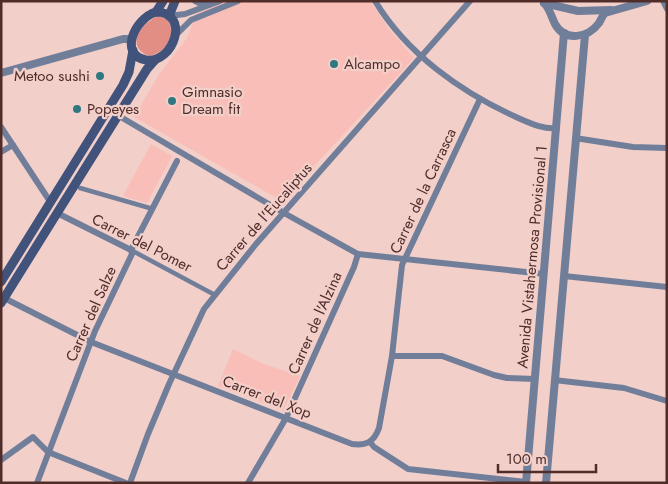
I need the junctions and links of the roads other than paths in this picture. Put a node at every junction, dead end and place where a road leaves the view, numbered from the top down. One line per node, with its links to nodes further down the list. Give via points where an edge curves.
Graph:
1 (163, 1): 15 (main road)
2 (175, 1): 17 (main road)
3 (196, 1): 11 (street)
4 (220, 1): 11 (street)
5 (238, 1): 21 (street, via 191,20)
6 (375, 1): 25 (street, via 388,22)
7 (470, 1): 25 (street, Carrer de l'Eucaliptus)
8 (647, 1): 14 (street)
9 (663, 1): 13 (street)
10 (541, 2): 12 (street); 18 (street, via 549,8)
11 (212, 5): 17 (street)
12 (564, 9): 16 (street); 18 (street, via 556,11)
13 (667, 9)
14 (613, 10): 16 (street); 19 (street, via 602,15)
15 (156, 12): 17 (main road); 23 (main road, via 139,22)
16 (589, 12): 19 (street, via 596,15)
17 (169, 16): 21 (main road, via 175,25)
18 (553, 20): 20 (street)
19 (595, 27): 22 (street)
20 (564, 33): 22 (street); 31 (street, Avenida Vistahermosa Provisional 1)
21 (176, 35): 26 (main road, via 170,48)
22 (585, 35): 32 (street)
23 (132, 39): 24 (main road); 27 (street)
24 (133, 50): 26 (main road, via 142,59); 40 (main road, via 126,79)
25 (422, 56): 28 (street); 43 (street, Carrer de l'Eucaliptus)
26 (155, 60): 29 (main road)
27 (1, 73)
28 (480, 99): 31 (street, via 522,120 544,128); 46 (street, Carrer de la Carrasca)
29 (119, 116): 34 (street); 42 (main road)
30 (1, 127): 33 (street)
31 (557, 128): 48 (street, Avenida Vistahermosa Provisional 1)
32 (575, 138): 35 (street, via 633,147); 49 (street)
33 (13, 145): 36 (street); 40 (street)
34 (170, 146): 37 (street); 38 (street, via 177,154)
35 (667, 148)
36 (1, 152)
37 (193, 159): 38 (street); 43 (street)
38 (177, 161): 41 (street, Carrer del Salze)
39 (80, 188): 41 (street)
40 (51, 203): 47 (main road)
41 (153, 209): 44 (street, Carrer del Salze)
42 (57, 213): 44 (street, Carrer del Pomer); 53 (main road)
43 (284, 213): 45 (street); 52 (street, Carrer de l'Eucaliptus)
44 (131, 250): 52 (street, Carrer del Pomer); 54 (street, Carrer del Salze, via 132,254)
45 (358, 254): 46 (street); 60 (street, Carrer de l'Alzina)
46 (404, 259): 48 (street); 55 (street, Carrer de la Carrasca)
47 (4, 269): 50 (main road)
48 (544, 274): 57 (street, Avenida Vistahermosa Provisional 1)
49 (564, 276): 51 (street); 58 (street)
50 (1, 282)
51 (667, 287)
52 (214, 295): 56 (street, Carrer de l'Eucaliptus, via 198,319)
53 (3, 301): 54 (street, Carrer del Xop)
54 (91, 342): 56 (street, Carrer del Xop); 62 (street, Carrer del Salze)
55 (392, 356): 57 (street, via 442,356 494,375); 61 (street, Carrer de la Carrasca, via 379,428)
56 (174, 374): 60 (street, Carrer del Xop); 67 (street, Carrer de l'Eucaliptus)
57 (535, 379): 65 (street, Avenida Vistahermosa Provisional 1)
58 (554, 380): 59 (street, via 624,388); 68 (street)
59 (667, 401)
60 (286, 418): 61 (street, Carrer del Xop, via 352,444); 64 (street, Carrer de l'Alzina)
61 (370, 442): 65 (street, via 408,469)
62 (48, 452): 63 (street, via 33,437); 66 (street, Carrer del Salze); 67 (street)
63 (1, 460)
64 (251, 482)
65 (526, 482)
66 (37, 483)
67 (128, 483)
68 (546, 483)

